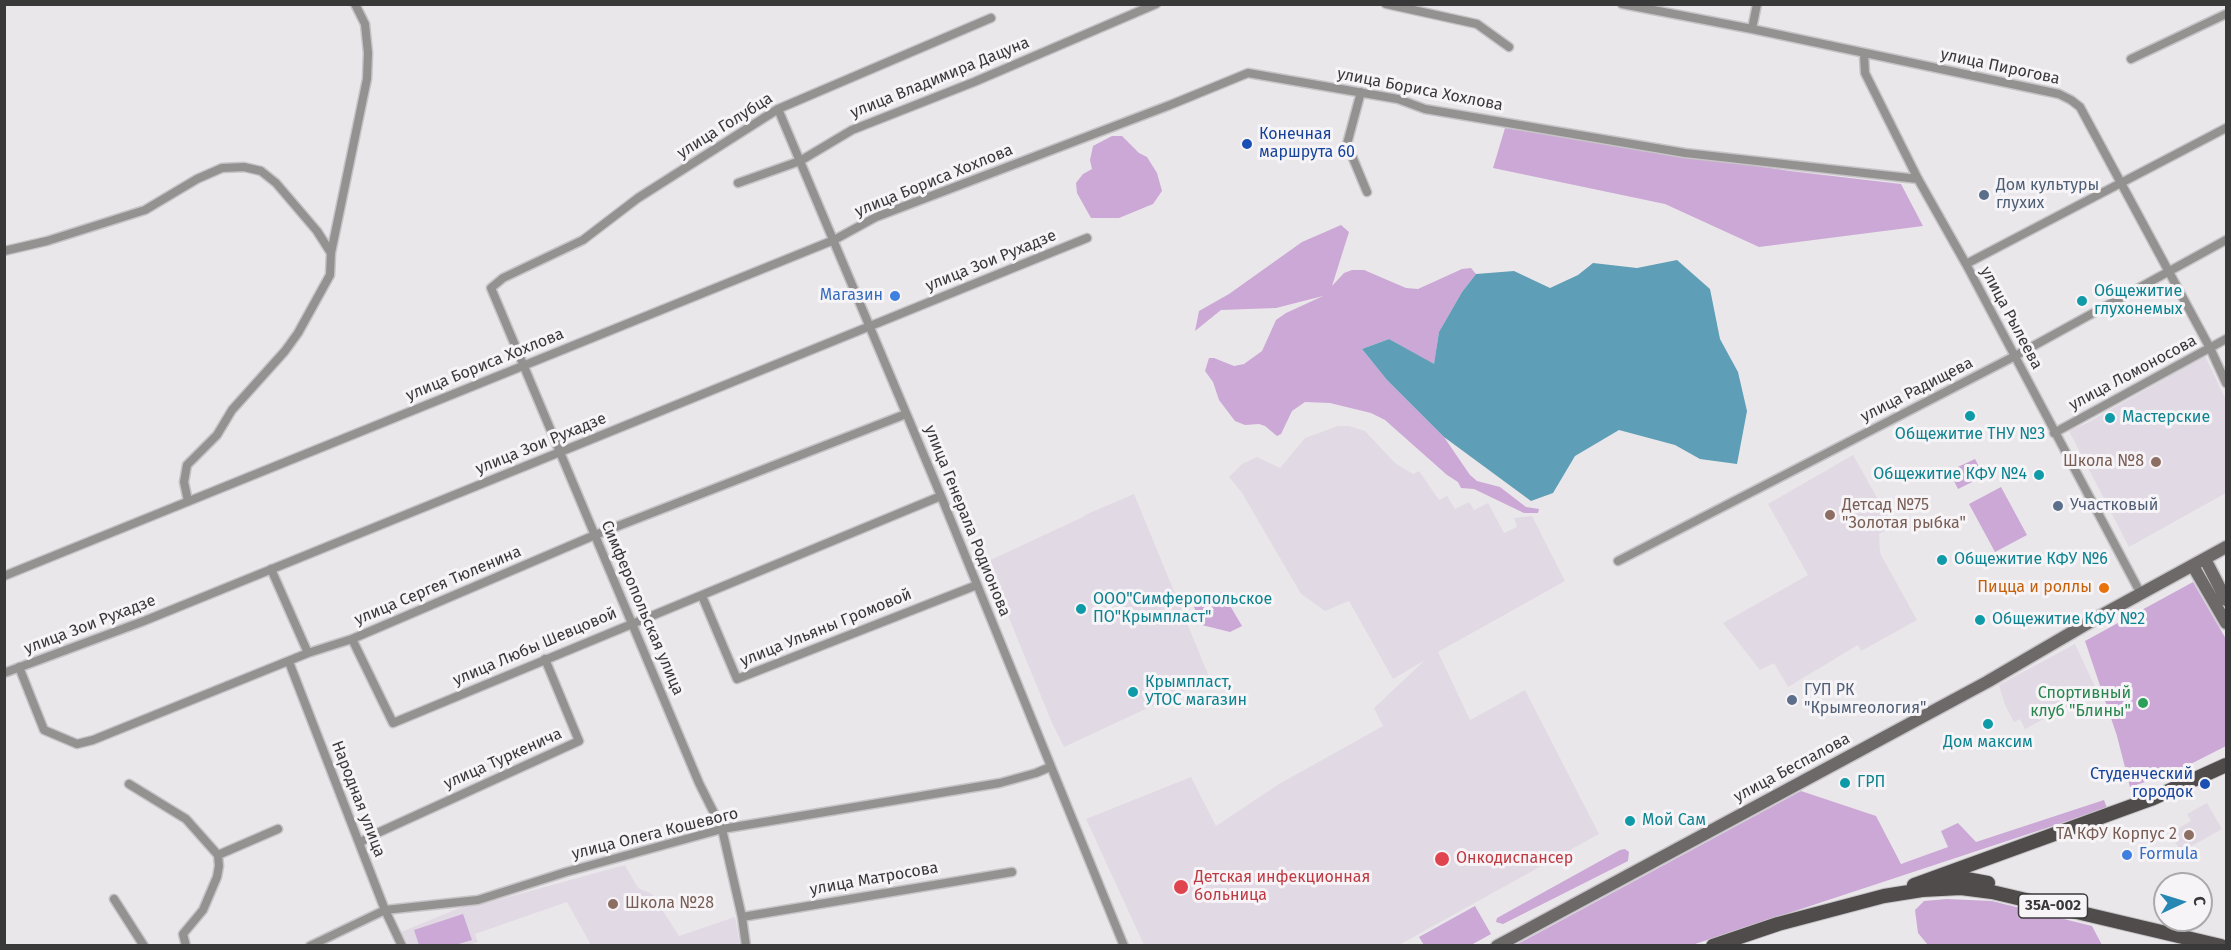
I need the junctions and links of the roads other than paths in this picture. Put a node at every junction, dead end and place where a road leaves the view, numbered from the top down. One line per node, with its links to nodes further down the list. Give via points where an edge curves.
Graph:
1 (355, 4): 24 (street, via 365,24 367,79)
2 (1156, 4): 15 (street, улица Владимира Дацуна, via 852,130)
3 (1386, 4): 9 (street, via 1477,24)
4 (1622, 4): 8 (street, улица Пирогова)
5 (1758, 4): 8 (street)
6 (2226, 14): 11 (street)
7 (991, 18): 13 (street, улица Голубца)
8 (1752, 29): 10 (street, улица Пирогова)
9 (1509, 47)
10 (1864, 54): 16 (street, улица Рылеева, via 1865,74); 18 (street, улица Пирогова, via 2059,94 2071,100 2080,107)
11 (2131, 59)
12 (1360, 92): 16 (street, улица Бориса Хохлова, via 1425,109 1685,153); 19 (street, via 1347,144); 21 (street, улица Бориса Хохлова, via 1248,73 876,217)
13 (778, 109): 15 (street, улица Генерала Родионова); 27 (street, улица Голубца, via 638,198 583,240)
14 (2226, 128): 18 (street)
15 (800, 161): 17 (street, улица Владимира Дацуна); 21 (street, улица Генерала Родионова)
16 (1918, 180): 25 (street, улица Рылеева)
17 (738, 183)
18 (2120, 184): 25 (street); 26 (street, улица Пирогова)
19 (1367, 192)
20 (1087, 238): 28 (street, улица Зои Рухадзе)
21 (834, 240): 28 (street, улица Генерала Родионова); 32 (street, улица Бориса Хохлова)
22 (2226, 240): 26 (street, улица Радищева)
23 (4, 251): 24 (street, via 145,210 197,179 222,168 244,166 261,171 276,183)
24 (331, 253): 38 (street, via 327,284 298,333 232,410 217,435 187,465 184,482)
25 (1966, 264): 31 (street, улица Рылеева)
26 (2167, 272): 30 (street, улица Пирогова); 31 (street, улица Радищева)
27 (490, 288): 32 (street, Симферопольская улица)
28 (869, 326): 34 (street, улица Генерала Родионова); 36 (street, улица Зои Рухадзе)
29 (2226, 339): 30 (street, улица Ломоносова)
30 (2210, 348): 33 (street, улица Пирогова); 35 (street, улица Ломоносова)
31 (2014, 356): 35 (street, улица Рылеева); 42 (street, улица Радищева)
32 (522, 365): 36 (street, Симферопольская улица); 38 (street, улица Бориса Хохлова)
33 (2226, 383)
34 (906, 414): 37 (street, улица Генерала Родионова); 39 (street, улица Сергея Тюленина)
35 (2054, 433): 47 (street, улица Рылеева)
36 (560, 453): 39 (street, Симферопольская улица); 44 (street, улица Зои Рухадзе)
37 (941, 496): 46 (street, улица Генерала Родионова); 48 (street, улица Любы Шевцовой)
38 (188, 501): 45 (street, улица Бориса Хохлова)
39 (595, 535): 50 (street, Симферопольская улица); 52 (street, улица Сергея Тюленина)
40 (2226, 547): 41 (main road, улица Беспалова)
41 (2205, 560): 43 (main road, улица Беспалова); 49 (main road)
42 (1618, 561)
43 (2193, 566): 47 (main road, улица Беспалова); 51 (main road)
44 (271, 568): 53 (street); 56 (street, улица Зои Рухадзе)
45 (4, 576)
46 (977, 585): 48 (street, улица Ульяны Громовой, via 737,679); 59 (street, улица Генерала Родионова)
47 (2141, 594): 81 (main road, улица Беспалова, via 1987,682)
48 (702, 596): 50 (street, улица Любы Шевцовой)
49 (2226, 600)
50 (633, 623): 54 (street, улица Любы Шевцовой); 62 (street, Симферопольская улица)
51 (2226, 624)
52 (352, 639): 53 (street, улица Сергея Тюленина); 54 (street, улица Любы Шевцовой, via 393,723)
53 (308, 653): 55 (street, улица Сергея Тюленина)
54 (545, 659): 64 (street, улица Туркенича, via 579,741)
55 (289, 662): 56 (street, улица Сергея Тюленина, via 77,744 44,729); 64 (street, Народная улица)
56 (19, 667): 57 (street, улица Зои Рухадзе)
57 (4, 673)
58 (2226, 765): 63 (main road, via 2151,799)
59 (1050, 767): 62 (street, улица Олега Кошевого, via 1000,783); 80 (street, улица Генерала Родионова)
60 (129, 784): 65 (street, via 186,819)
61 (278, 829): 65 (street)
62 (722, 830): 71 (street, улица Олега Кошевого, via 478,900); 73 (street, Симферопольская улица)
63 (2047, 837): 67 (main road); 68 (main road)
64 (359, 843): 71 (street, Народная улица)
65 (218, 855): 76 (street, via 217,877 208,899 183,934)
66 (1012, 872): 73 (street, улица Матросова)
67 (1928, 873): 68 (main road); 72 (main road, 35А-002)
68 (1945, 875): 69 (main road); 74 (main road)
69 (1884, 896): 72 (main road, 35А-002); 83 (main road, 35А-002, via 1932,889 1978,889)
70 (114, 899): 75 (street)
71 (385, 910): 77 (street, улица Олега Кошевого); 78 (street, Народная улица)
72 (1815, 914): 82 (main road, 35А-002)
73 (742, 917): 79 (street, Симферопольская улица)
74 (2226, 940)
75 (144, 945)
76 (186, 945)
77 (310, 945)
78 (402, 945)
79 (746, 945)
80 (1124, 945)
81 (1497, 945)
82 (1713, 945)
83 (2221, 945)

